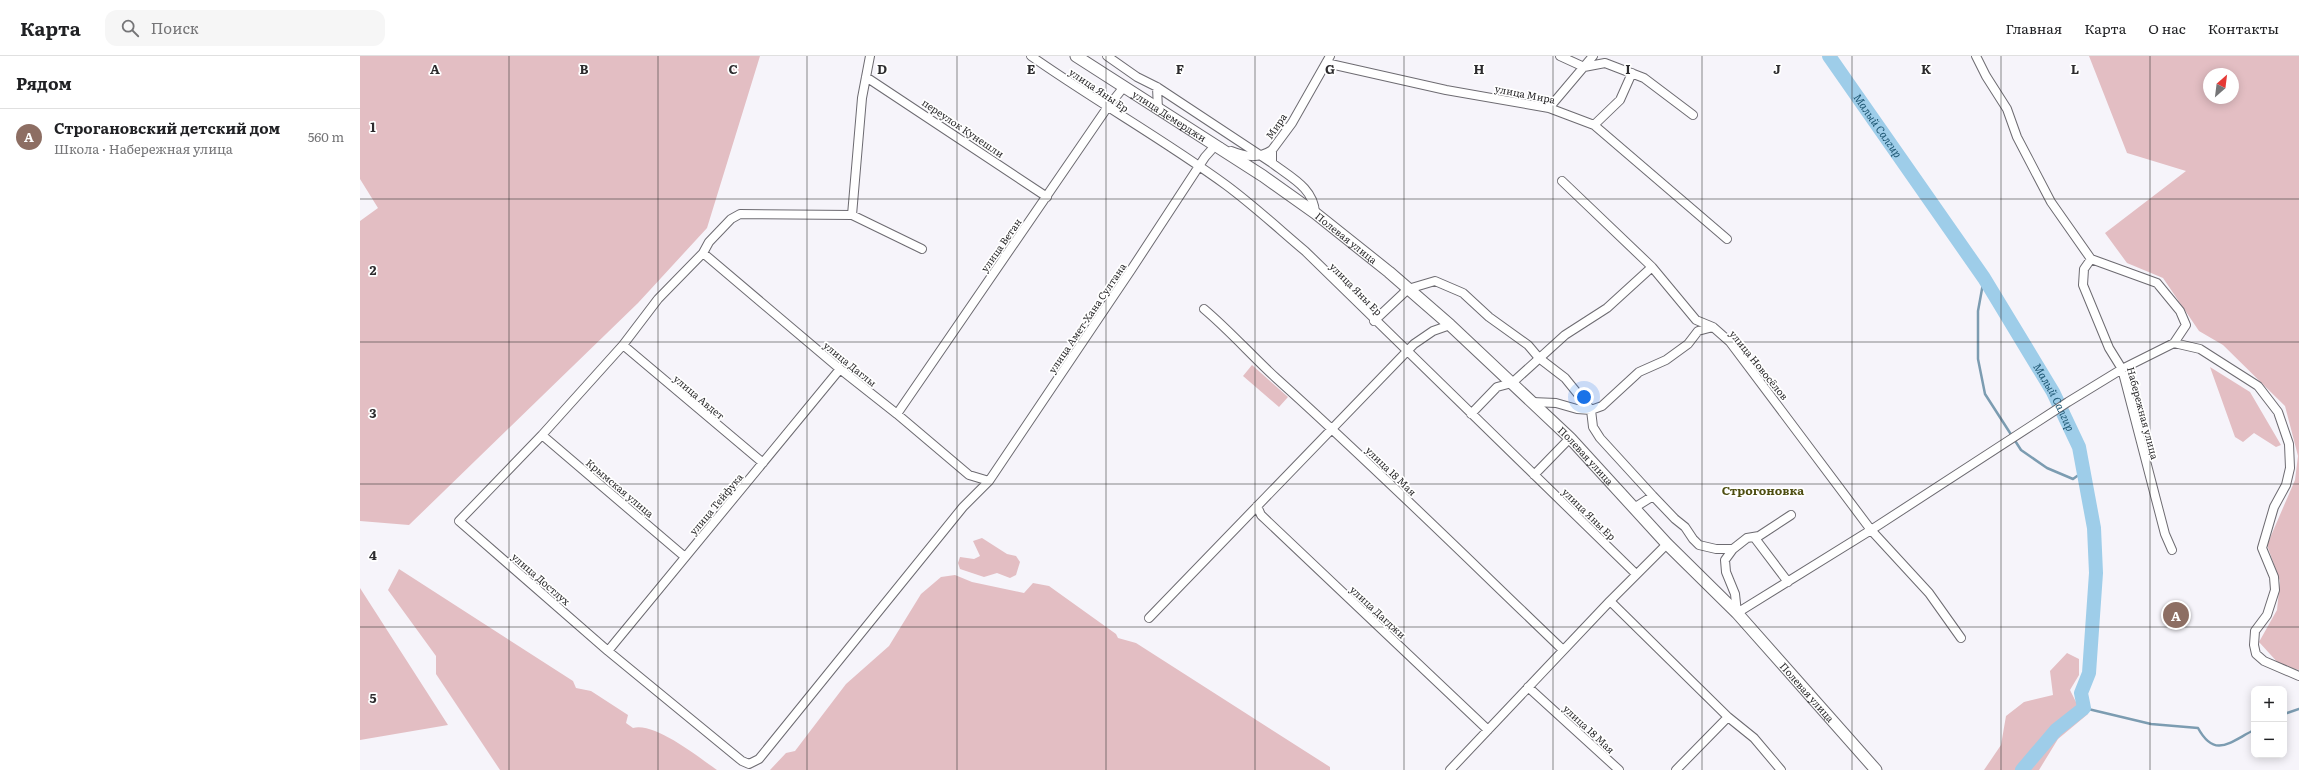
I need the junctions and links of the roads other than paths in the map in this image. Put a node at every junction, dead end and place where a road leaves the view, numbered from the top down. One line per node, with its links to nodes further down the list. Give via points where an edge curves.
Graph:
1 (870, 56): 11 (street)
2 (1031, 56): 14 (street, улица Яны Ер)
3 (1076, 56): 13 (main road, улица Демерджи)
4 (1107, 56): 12 (street, via 1137,78)
5 (1560, 56): 9 (street)
6 (1593, 56): 9 (street)
7 (1976, 56): 32 (street, via 2007,109 2017,137 2051,202)
8 (1329, 58): 15 (street, улица Мира, via 1446,90); 20 (street, Мира, via 1292,123)
9 (1584, 67): 10 (street, via 1606,63); 15 (street)
10 (1632, 73): 17 (street, via 1644,78); 18 (street, via 1620,100)
11 (866, 77): 26 (street, переулок Кунешли); 28 (street)
12 (1157, 87): 16 (street); 21 (street)
13 (1123, 88): 14 (street, улица Ветан); 16 (main road, улица Демерджи)
14 (1107, 108): 23 (street, улица Яны Ер); 26 (street, улица Ветан)
15 (1549, 108): 18 (street, улица Мира)
16 (1158, 110): 19 (main road, улица Демерджи)
17 (1693, 115)
18 (1594, 125): 29 (street, улица Мира)
19 (1216, 147): 21 (street, via 1252,157); 23 (street, улица Амет-Хана Султана, via 1209,150); 24 (main road, улица Демерджи)
20 (1272, 150): 21 (street); 22 (street, Мира)
21 (1261, 156): 22 (street)
22 (1272, 163): 27 (street, via 1309,192 1315,202)
23 (1199, 166): 37 (street, улица Яны Ер, via 1305,251); 57 (street, улица Амет-Хана Султана)
24 (1263, 176): 27 (main road, Полевая улица)
25 (1562, 181): 33 (street, улица Новосёлов)
26 (1047, 197): 50 (street, улица Ветан)
27 (1315, 213): 34 (main road, Полевая улица)
28 (852, 215): 30 (street); 31 (street, via 740,214 731,219 709,242)
29 (1727, 239)
30 (922, 249)
31 (703, 253): 42 (street, via 658,299); 46 (street, улица Даглы)
32 (2091, 259): 41 (street, via 2157,283 2180,311 2186,326); 45 (street, Набережная улица, via 2084,269 2083,285 2109,348)
33 (1652, 267): 36 (street, улица Новосёлов); 44 (street, via 1607,308 1565,334)
34 (1408, 289): 37 (street); 38 (main road, Полевая улица); 44 (street, via 1435,281 1463,293 1489,317 1528,345)
35 (1204, 309): 52 (street, улица 18 Мая, via 1224,326 1251,356)
36 (1696, 320): 39 (street, улица Новосёлов); 40 (street)
37 (1374, 321): 43 (street, улица Яны Ер)
38 (1450, 326): 43 (street, via 1422,337); 47 (main road, Полевая улица)
39 (1713, 327): 40 (street); 62 (street, улица Новосёлов, via 1730,342)
40 (1698, 331): 49 (street, via 1688,344 1666,360 1639,372 1602,406)
41 (2174, 343): 45 (street); 76 (street, via 2200,349 2258,386 2278,412 2289,444 2290,468 2286,485 2274,507 2262,548 2274,577 2275,590 2267,615 2254,631 2254,645 2256,654 2264,661)
42 (622, 346): 53 (street); 55 (street, улица Авдет)
43 (1407, 352): 51 (street, улица Яны Ер); 52 (street)
44 (1539, 358): 47 (street); 49 (street, via 1565,378)
45 (2122, 369): 62 (street); 66 (street, Набережная улица, via 2165,534)
46 (840, 370): 50 (street, улица Даглы); 55 (street, улица Тейфука)
47 (1512, 383): 48 (main road, Полевая улица); 51 (street, via 1497,387)
48 (1532, 402): 49 (street, via 1556,403); 54 (main road, Полевая улица)
49 (1592, 410): 58 (street, via 1593,427 1600,438)
50 (897, 414): 57 (street, улица Даглы, via 969,475)
51 (1470, 414): 56 (street, улица Яны Ер)
52 (1331, 428): 59 (street); 74 (street, улица 18 Мая)
53 (542, 435): 67 (street, Крымская улица); 75 (street, улица Достлух, via 459,521)
54 (1570, 438): 56 (street); 60 (main road, Полевая улица)
55 (763, 463): 67 (street, улица Тейфука)
56 (1534, 475): 68 (street, улица Яны Ер)
57 (989, 481): 75 (street, улица Амет-Хана Султана, via 963,507 753,764 742,761)
58 (1653, 496): 60 (street); 65 (street, via 1685,526 1699,545)
59 (1257, 506): 72 (street); 79 (street, улица Дагджи, via 1261,515)
60 (1634, 508): 64 (main road, Полевая улица)
61 (1791, 515): 63 (street)
62 (1871, 530): 69 (street); 73 (street, улица Новосёлов, via 1929,593)
63 (1754, 537): 65 (street, via 1747,538); 69 (street)
64 (1667, 544): 68 (street); 71 (main road, Полевая улица)
65 (1733, 549): 71 (street, via 1726,560 1726,572)
66 (2172, 550)
67 (685, 557): 75 (street, улица Тейфука)
68 (1636, 574): 70 (street)
69 (1788, 582): 71 (street)
70 (1610, 601): 74 (street); 78 (street)
71 (1738, 613): 84 (main road, Полевая улица)
72 (1149, 618)
73 (1961, 638)
74 (1563, 650): 77 (street)
75 (608, 651)
76 (2299, 676)
77 (1528, 687): 79 (street); 81 (street, улица 18 Мая)
78 (1728, 717): 82 (street); 83 (street, via 1754,738)
79 (1488, 730): 80 (street)
80 (1450, 770)
81 (1619, 770)
82 (1676, 770)
83 (1781, 770)
84 (1876, 770)

